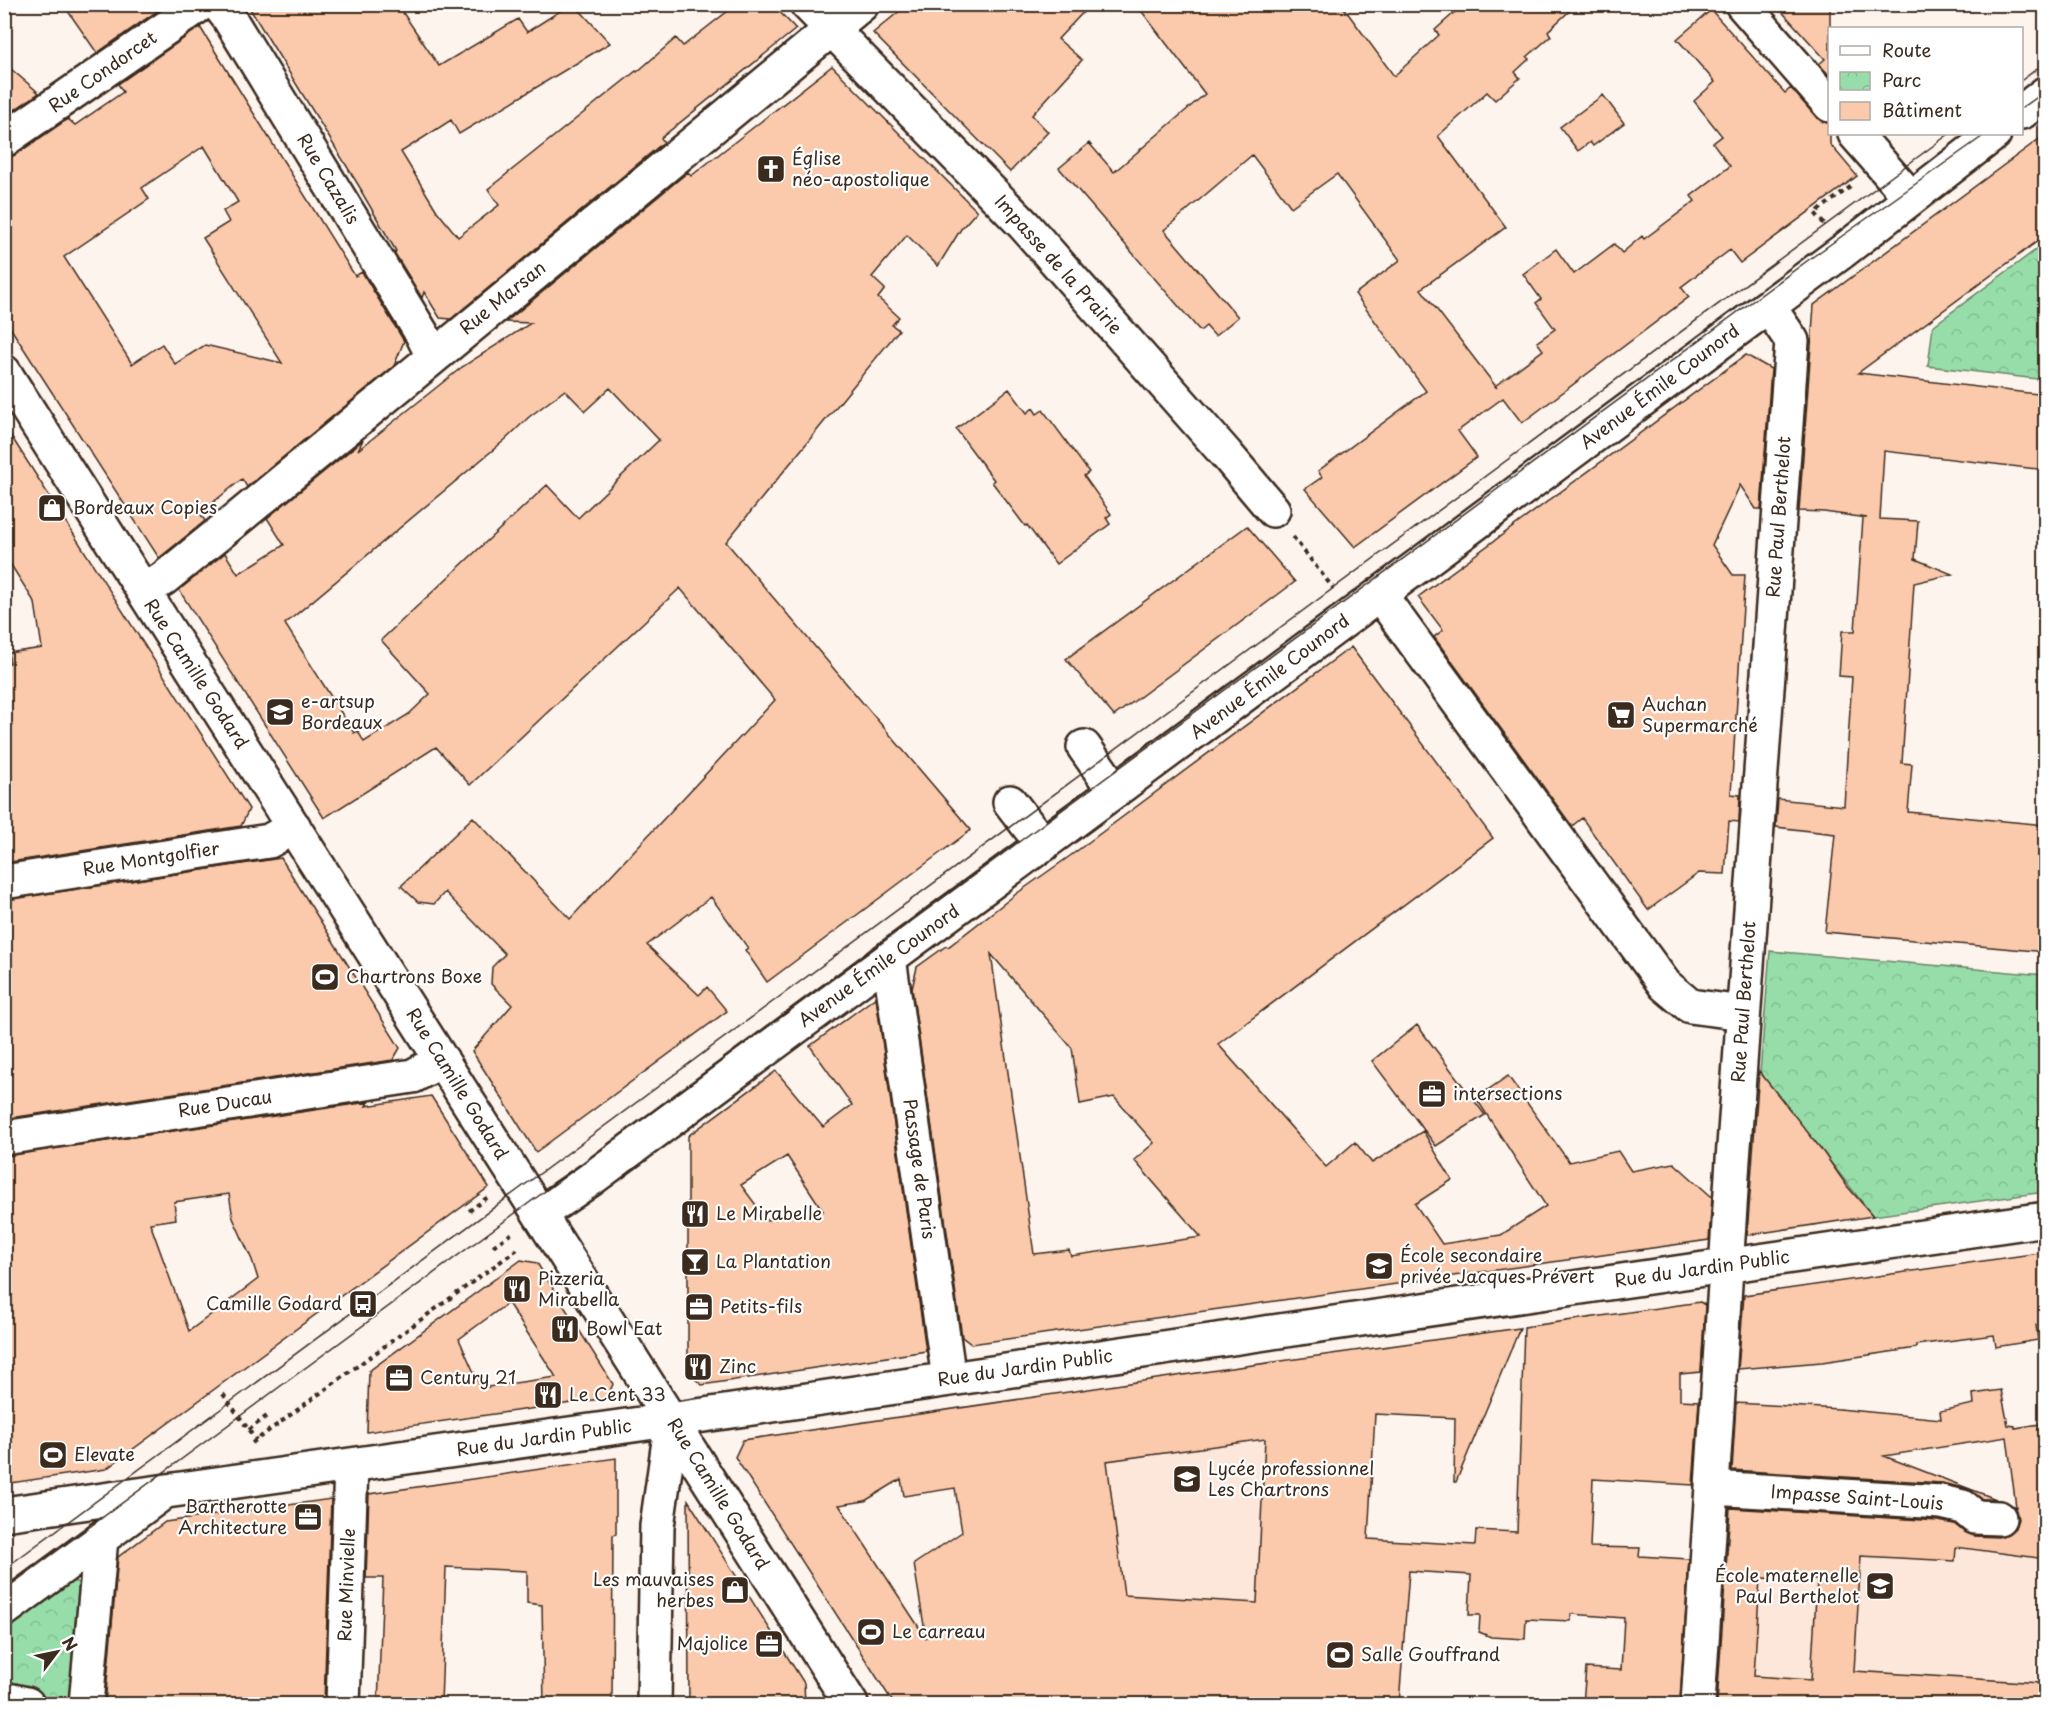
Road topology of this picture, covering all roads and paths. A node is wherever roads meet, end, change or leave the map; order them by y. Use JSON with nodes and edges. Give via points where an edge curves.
{"nodes":[{"id":1,"x":201,"y":4,"type":"edge"},
{"id":2,"x":218,"y":4,"type":"edge"},
{"id":3,"x":807,"y":4,"type":"edge"},
{"id":4,"x":862,"y":4,"type":"edge"},
{"id":5,"x":1742,"y":4,"type":"edge"},
{"id":6,"x":832,"y":29,"type":"junction"},
{"id":7,"x":2046,"y":93,"type":"edge"},
{"id":8,"x":1828,"y":103,"type":"edge"},
{"id":9,"x":2023,"y":111,"type":"edge"},
{"id":10,"x":1856,"y":135,"type":"edge"},
{"id":11,"x":1993,"y":135,"type":"edge"},
{"id":12,"x":4,"y":140,"type":"edge"},
{"id":13,"x":1911,"y":198,"type":"junction"},
{"id":14,"x":1769,"y":307,"type":"junction"},
{"id":15,"x":433,"y":356,"type":"junction"},
{"id":16,"x":4,"y":372,"type":"edge"},
{"id":17,"x":1273,"y":510,"type":"joint"},
{"id":18,"x":144,"y":591,"type":"junction"},
{"id":19,"x":1380,"y":595,"type":"junction"},
{"id":20,"x":1353,"y":615,"type":"junction"},
{"id":21,"x":1084,"y":747,"type":"dead end"},
{"id":22,"x":1115,"y":791,"type":"junction"},
{"id":23,"x":1010,"y":802,"type":"dead end"},
{"id":24,"x":294,"y":827,"type":"junction"},
{"id":25,"x":1043,"y":845,"type":"junction"},
{"id":26,"x":4,"y":882,"type":"edge"},
{"id":27,"x":889,"y":958,"type":"junction"},
{"id":28,"x":1743,"y":1012,"type":"junction"},
{"id":29,"x":442,"y":1060,"type":"junction"},
{"id":30,"x":4,"y":1138,"type":"edge"},
{"id":31,"x":493,"y":1193,"type":"dead end"},
{"id":32,"x":469,"y":1211,"type":"dead end"},
{"id":33,"x":2046,"y":1219,"type":"edge"},
{"id":34,"x":528,"y":1222,"type":"junction"},
{"id":35,"x":525,"y":1244,"type":"dead end"},
{"id":36,"x":493,"y":1246,"type":"dead end"},
{"id":37,"x":1726,"y":1265,"type":"junction"},
{"id":38,"x":950,"y":1379,"type":"junction"},
{"id":39,"x":223,"y":1394,"type":"dead end"},
{"id":40,"x":268,"y":1415,"type":"dead end"},
{"id":41,"x":672,"y":1420,"type":"junction"},
{"id":42,"x":249,"y":1430,"type":"junction"},
{"id":43,"x":256,"y":1440,"type":"junction"},
{"id":44,"x":248,"y":1446,"type":"dead end"},
{"id":45,"x":351,"y":1465,"type":"junction"},
{"id":46,"x":1712,"y":1488,"type":"junction"},
{"id":47,"x":164,"y":1492,"type":"junction"},
{"id":48,"x":4,"y":1514,"type":"edge"},
{"id":49,"x":1999,"y":1518,"type":"dead end"},
{"id":50,"x":101,"y":1538,"type":"junction"},
{"id":51,"x":4,"y":1610,"type":"edge"},
{"id":52,"x":4,"y":1699,"type":"edge"},
{"id":53,"x":27,"y":1704,"type":"edge"},
{"id":54,"x":87,"y":1704,"type":"edge"},
{"id":55,"x":343,"y":1704,"type":"edge"},
{"id":56,"x":654,"y":1704,"type":"edge"},
{"id":57,"x":851,"y":1704,"type":"edge"},
{"id":58,"x":1698,"y":1704,"type":"edge"}],
"edges":[{"from":1,"to":12,"type":"street","name":"Rue Condorcet"},
{"from":2,"to":15,"type":"street","name":"Rue Cazalis"},
{"from":3,"to":6,"type":"street","name":"Impasse de la Prairie"},
{"from":4,"to":6,"type":"street","name":"Rue Marsan"},
{"from":5,"to":8,"type":"street"},
{"from":6,"to":15,"type":"street","name":"Rue Marsan"},
{"from":6,"to":17,"type":"street","name":"Impasse de la Prairie","via":[[1024,225]]},
{"from":7,"to":9,"type":"street"},
{"from":10,"to":13,"type":"street"},
{"from":11,"to":13,"type":"street","name":"Avenue Émile Counord"},
{"from":13,"to":14,"type":"street","name":"Avenue Émile Counord"},
{"from":14,"to":19,"type":"street","name":"Avenue Émile Counord"},
{"from":14,"to":28,"type":"street","name":"Rue Paul Berthelot","via":[[1792,340]]},
{"from":15,"to":18,"type":"street","name":"Rue Marsan"},
{"from":16,"to":18,"type":"street","name":"Rue Camille Godard"},
{"from":17,"to":20,"type":"path"},
{"from":18,"to":24,"type":"street","name":"Rue Camille Godard"},
{"from":19,"to":20,"type":"street","name":"Avenue Émile Counord"},
{"from":19,"to":28,"type":"street","via":[[1665,985],[1690,1006]]},
{"from":20,"to":22,"type":"street","name":"Avenue Émile Counord"},
{"from":21,"to":22,"type":"street"},
{"from":22,"to":25,"type":"street","name":"Avenue Émile Counord"},
{"from":23,"to":25,"type":"street"},
{"from":24,"to":26,"type":"street","name":"Rue Montgolfier","via":[[269,840]]},
{"from":24,"to":29,"type":"street","name":"Rue Camille Godard"},
{"from":25,"to":27,"type":"street","name":"Avenue Émile Counord"},
{"from":27,"to":34,"type":"street","name":"Avenue Émile Counord"},
{"from":27,"to":38,"type":"street","name":"Passage de Paris"},
{"from":28,"to":37,"type":"street","name":"Rue Paul Berthelot"},
{"from":29,"to":30,"type":"street","name":"Rue Ducau","via":[[413,1076]]},
{"from":29,"to":34,"type":"street","name":"Rue Camille Godard"},
{"from":31,"to":32,"type":"path"},
{"from":33,"to":37,"type":"street","name":"Rue du Jardin Public"},
{"from":34,"to":36,"type":"path"},
{"from":34,"to":41,"type":"street","name":"Rue Camille Godard"},
{"from":35,"to":43,"type":"path"},
{"from":37,"to":38,"type":"street","name":"Rue du Jardin Public"},
{"from":37,"to":46,"type":"street","name":"Rue Paul Berthelot"},
{"from":38,"to":41,"type":"street","name":"Rue du Jardin Public"},
{"from":39,"to":42,"type":"path"},
{"from":40,"to":42,"type":"path"},
{"from":41,"to":45,"type":"street","name":"Rue du Jardin Public"},
{"from":41,"to":56,"type":"street","via":[[657,1526]]},
{"from":41,"to":57,"type":"street","name":"Rue Camille Godard"},
{"from":42,"to":43,"type":"path"},
{"from":43,"to":44,"type":"path"},
{"from":45,"to":47,"type":"street","name":"Rue du Jardin Public"},
{"from":45,"to":55,"type":"street","name":"Rue Minvielle"},
{"from":46,"to":49,"type":"street","name":"Impasse Saint-Louis","via":[[1941,1502],[1963,1507],[1975,1518]]},
{"from":46,"to":58,"type":"street","name":"Rue Paul Berthelot"},
{"from":47,"to":48,"type":"street","name":"Rue du Jardin Public"},
{"from":47,"to":50,"type":"street"},
{"from":50,"to":51,"type":"street"},
{"from":50,"to":54,"type":"street"},
{"from":52,"to":53,"type":"street"}]}
